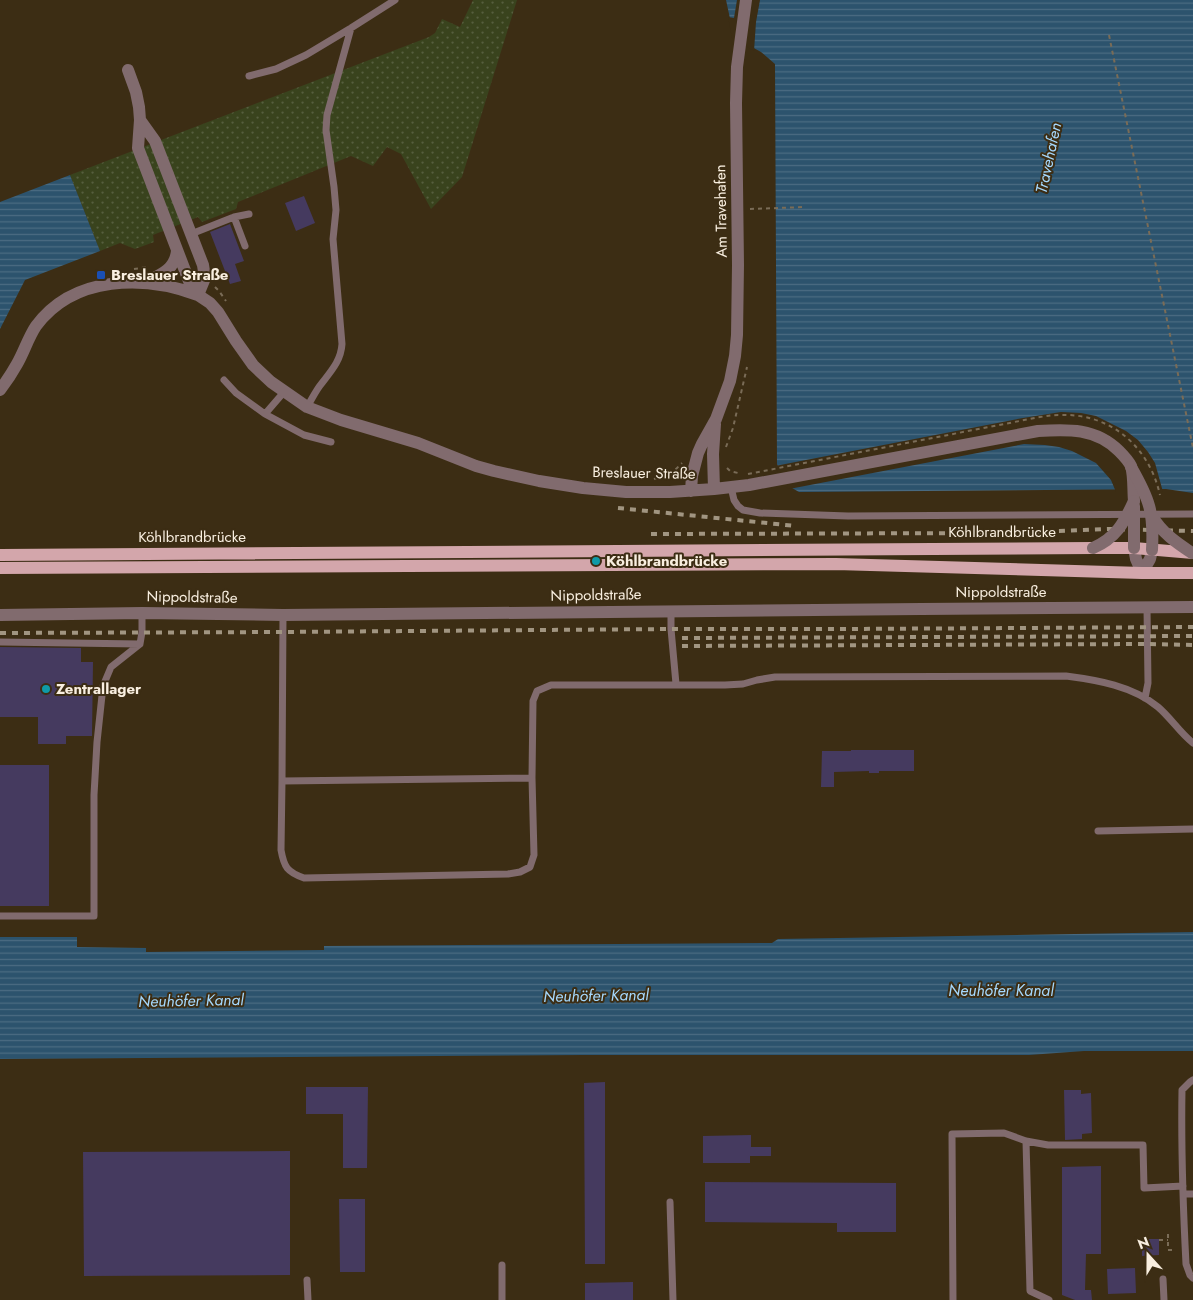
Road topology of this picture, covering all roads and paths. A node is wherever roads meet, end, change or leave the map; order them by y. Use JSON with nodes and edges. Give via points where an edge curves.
{"nodes":[{"id":1,"x":395,"y":0,"type":"edge"},
{"id":2,"x":746,"y":0,"type":"edge"},
{"id":3,"x":351,"y":28,"type":"junction"},
{"id":4,"x":1109,"y":35,"type":"dead end"},
{"id":5,"x":128,"y":70,"type":"dead end"},
{"id":6,"x":250,"y":76,"type":"dead end"},
{"id":7,"x":140,"y":120,"type":"junction"},
{"id":8,"x":805,"y":207,"type":"dead end"},
{"id":9,"x":748,"y":209,"type":"dead end"},
{"id":10,"x":250,"y":214,"type":"dead end"},
{"id":11,"x":234,"y":217,"type":"junction"},
{"id":12,"x":189,"y":229,"type":"junction"},
{"id":13,"x":246,"y":246,"type":"dead end"},
{"id":14,"x":177,"y":251,"type":"junction"},
{"id":15,"x":144,"y":283,"type":"junction"},
{"id":16,"x":219,"y":290,"type":"dead end"},
{"id":17,"x":198,"y":295,"type":"junction"},
{"id":18,"x":229,"y":308,"type":"dead end"},
{"id":19,"x":224,"y":380,"type":"dead end"},
{"id":20,"x":0,"y":390,"type":"edge"},
{"id":21,"x":284,"y":392,"type":"junction"},
{"id":22,"x":307,"y":407,"type":"junction"},
{"id":23,"x":265,"y":414,"type":"junction"},
{"id":24,"x":716,"y":420,"type":"junction"},
{"id":25,"x":331,"y":442,"type":"dead end"},
{"id":26,"x":1193,"y":448,"type":"edge"},
{"id":27,"x":685,"y":461,"type":"dead end"},
{"id":28,"x":724,"y":464,"type":"dead end"},
{"id":29,"x":1131,"y":468,"type":"junction"},
{"id":30,"x":748,"y":479,"type":"junction"},
{"id":31,"x":646,"y":480,"type":"dead end"},
{"id":32,"x":731,"y":487,"type":"junction"},
{"id":33,"x":714,"y":489,"type":"junction"},
{"id":34,"x":691,"y":491,"type":"junction"},
{"id":35,"x":1160,"y":496,"type":"dead end"},
{"id":36,"x":1134,"y":501,"type":"junction"},
{"id":37,"x":1193,"y":514,"type":"edge"},
{"id":38,"x":1152,"y":516,"type":"junction"},
{"id":39,"x":1093,"y":548,"type":"junction"},
{"id":40,"x":1134,"y":548,"type":"junction"},
{"id":41,"x":1152,"y":550,"type":"junction"},
{"id":42,"x":1193,"y":553,"type":"edge"},
{"id":43,"x":0,"y":555,"type":"edge"},
{"id":44,"x":0,"y":568,"type":"edge"},
{"id":45,"x":1142,"y":573,"type":"junction"},
{"id":46,"x":1193,"y":573,"type":"edge"},
{"id":47,"x":1147,"y":608,"type":"junction"},
{"id":48,"x":1193,"y":608,"type":"edge"},
{"id":49,"x":671,"y":611,"type":"junction"},
{"id":50,"x":142,"y":613,"type":"junction"},
{"id":51,"x":0,"y":615,"type":"edge"},
{"id":52,"x":283,"y":615,"type":"junction"},
{"id":53,"x":0,"y":642,"type":"edge"},
{"id":54,"x":140,"y":644,"type":"junction"},
{"id":55,"x":676,"y":684,"type":"junction"},
{"id":56,"x":1144,"y":698,"type":"junction"},
{"id":57,"x":1193,"y":743,"type":"edge"},
{"id":58,"x":532,"y":778,"type":"junction"},
{"id":59,"x":282,"y":781,"type":"junction"},
{"id":60,"x":1193,"y":829,"type":"edge"},
{"id":61,"x":1098,"y":831,"type":"dead end"},
{"id":62,"x":0,"y":916,"type":"edge"},
{"id":63,"x":1193,"y":1080,"type":"edge"},
{"id":64,"x":1026,"y":1140,"type":"junction"},
{"id":65,"x":1183,"y":1186,"type":"junction"},
{"id":66,"x":1183,"y":1194,"type":"junction"},
{"id":67,"x":1193,"y":1194,"type":"edge"},
{"id":68,"x":670,"y":1202,"type":"dead end"},
{"id":69,"x":1168,"y":1234,"type":"dead end"},
{"id":70,"x":1159,"y":1240,"type":"dead end"},
{"id":71,"x":1168,"y":1240,"type":"junction"},
{"id":72,"x":1168,"y":1247,"type":"dead end"},
{"id":73,"x":502,"y":1265,"type":"dead end"},
{"id":74,"x":1193,"y":1278,"type":"edge"},
{"id":75,"x":1163,"y":1279,"type":"dead end"},
{"id":76,"x":308,"y":1280,"type":"dead end"},
{"id":77,"x":308,"y":1300,"type":"edge"},
{"id":78,"x":502,"y":1300,"type":"edge"},
{"id":79,"x":673,"y":1300,"type":"edge"},
{"id":80,"x":954,"y":1300,"type":"edge"},
{"id":81,"x":1049,"y":1300,"type":"edge"},
{"id":82,"x":1164,"y":1300,"type":"edge"}],
"edges":[{"from":1,"to":3,"type":"lane"},
{"from":2,"to":24,"type":"street","name":"Am Travehafen","via":[[736,103],[737,335],[734,366]]},
{"from":3,"to":6,"type":"lane","via":[[306,55],[276,69]]},
{"from":3,"to":22,"type":"lane","via":[[327,115],[326,130],[336,210],[333,239],[342,350]]},
{"from":4,"to":26,"type":"path"},
{"from":5,"to":7,"type":"street","name":"Breslauer Straße","via":[[138,100]]},
{"from":7,"to":12,"type":"street","name":"Breslauer Straße","via":[[155,141]]},
{"from":7,"to":14,"type":"street","name":"Breslauer Straße","via":[[138,148]]},
{"from":8,"to":9,"type":"path"},
{"from":10,"to":11,"type":"lane"},
{"from":11,"to":12,"type":"lane"},
{"from":11,"to":13,"type":"lane"},
{"from":12,"to":17,"type":"street","name":"Breslauer Straße","via":[[205,272]]},
{"from":14,"to":15,"type":"street","via":[[171,267]]},
{"from":14,"to":17,"type":"street","name":"Breslauer Straße"},
{"from":15,"to":17,"type":"street"},
{"from":15,"to":20,"type":"street","via":[[121,282],[93,288],[58,304],[34,329]]},
{"from":16,"to":18,"type":"path"},
{"from":17,"to":21,"type":"street","name":"Breslauer Straße","via":[[214,307],[253,365]]},
{"from":19,"to":23,"type":"lane"},
{"from":21,"to":22,"type":"street","name":"Breslauer Straße"},
{"from":21,"to":23,"type":"lane"},
{"from":22,"to":34,"type":"street","name":"Breslauer Straße","via":[[418,443],[476,466],[517,476],[606,490]]},
{"from":23,"to":25,"type":"lane","via":[[304,435]]},
{"from":24,"to":33,"type":"street","name":"Am Travehafen"},
{"from":24,"to":34,"type":"street","name":"Am Travehafen","via":[[698,454]]},
{"from":27,"to":31,"type":"path","via":[[672,473]]},
{"from":28,"to":30,"type":"path","via":[[730,471]]},
{"from":29,"to":30,"type":"street","name":"Breslauer Straße","via":[[1117,449],[1100,437],[1062,430],[1038,431]]},
{"from":29,"to":36,"type":"street"},
{"from":29,"to":38,"type":"street","name":"Breslauer Straße","bridge":true,"via":[[1146,493]]},
{"from":30,"to":32,"type":"street","name":"Breslauer Straße"},
{"from":30,"to":35,"type":"path","bridge":true,"via":[[1061,415],[1096,420],[1124,434],[1150,465]]},
{"from":32,"to":33,"type":"street","name":"Breslauer Straße"},
{"from":32,"to":37,"type":"lane","via":[[738,506],[760,513],[848,516]]},
{"from":33,"to":34,"type":"street","name":"Breslauer Straße"},
{"from":36,"to":39,"type":"street","bridge":true,"via":[[1118,531]]},
{"from":36,"to":40,"type":"street","bridge":true},
{"from":38,"to":41,"type":"street","name":"Breslauer Straße","bridge":true},
{"from":38,"to":42,"type":"street","name":"Breslauer Straße","bridge":true,"via":[[1171,539]]},
{"from":39,"to":40,"type":"main road","name":"Köhlbrandbrücke"},
{"from":39,"to":43,"type":"main road","name":"Köhlbrandbrücke"},
{"from":40,"to":41,"type":"main road","name":"Köhlbrandbrücke"},
{"from":40,"to":45,"type":"street"},
{"from":41,"to":42,"type":"main road","name":"Köhlbrandbrücke"},
{"from":41,"to":45,"type":"street","name":"Breslauer Straße"},
{"from":44,"to":45,"type":"main road","name":"Köhlbrandbrücke","via":[[836,564]]},
{"from":45,"to":46,"type":"main road","name":"Köhlbrandbrücke"},
{"from":47,"to":48,"type":"street","name":"Nippoldstraße"},
{"from":47,"to":49,"type":"street","name":"Nippoldstraße"},
{"from":47,"to":56,"type":"lane","via":[[1148,683]]},
{"from":49,"to":52,"type":"street","name":"Nippoldstraße"},
{"from":49,"to":55,"type":"lane"},
{"from":50,"to":51,"type":"street","name":"Nippoldstraße"},
{"from":50,"to":52,"type":"street","name":"Nippoldstraße"},
{"from":50,"to":54,"type":"lane"},
{"from":52,"to":59,"type":"lane"},
{"from":53,"to":54,"type":"lane"},
{"from":54,"to":62,"type":"lane","via":[[111,666],[103,686],[94,795],[94,916]]},
{"from":55,"to":56,"type":"lane","via":[[743,684],[775,677],[1066,676],[1107,683]]},
{"from":55,"to":58,"type":"lane","via":[[551,684],[537,691],[533,701]]},
{"from":56,"to":57,"type":"lane","via":[[1158,707]]},
{"from":58,"to":59,"type":"lane"},
{"from":58,"to":59,"type":"lane","via":[[534,855],[530,866],[520,872],[304,878],[293,874],[283,861]]},
{"from":60,"to":61,"type":"lane"},
{"from":63,"to":65,"type":"lane","via":[[1182,1090]]},
{"from":64,"to":65,"type":"lane","via":[[1048,1145],[1143,1145],[1144,1188]]},
{"from":64,"to":80,"type":"lane","via":[[1004,1133],[952,1134]]},
{"from":64,"to":81,"type":"lane","via":[[1030,1291]]},
{"from":65,"to":66,"type":"lane"},
{"from":66,"to":67,"type":"lane"},
{"from":66,"to":74,"type":"lane","via":[[1186,1264]]},
{"from":68,"to":79,"type":"lane"},
{"from":69,"to":71,"type":"path"},
{"from":70,"to":71,"type":"path"},
{"from":71,"to":72,"type":"path"},
{"from":73,"to":78,"type":"lane"},
{"from":75,"to":82,"type":"lane"},
{"from":76,"to":77,"type":"lane"}]}
